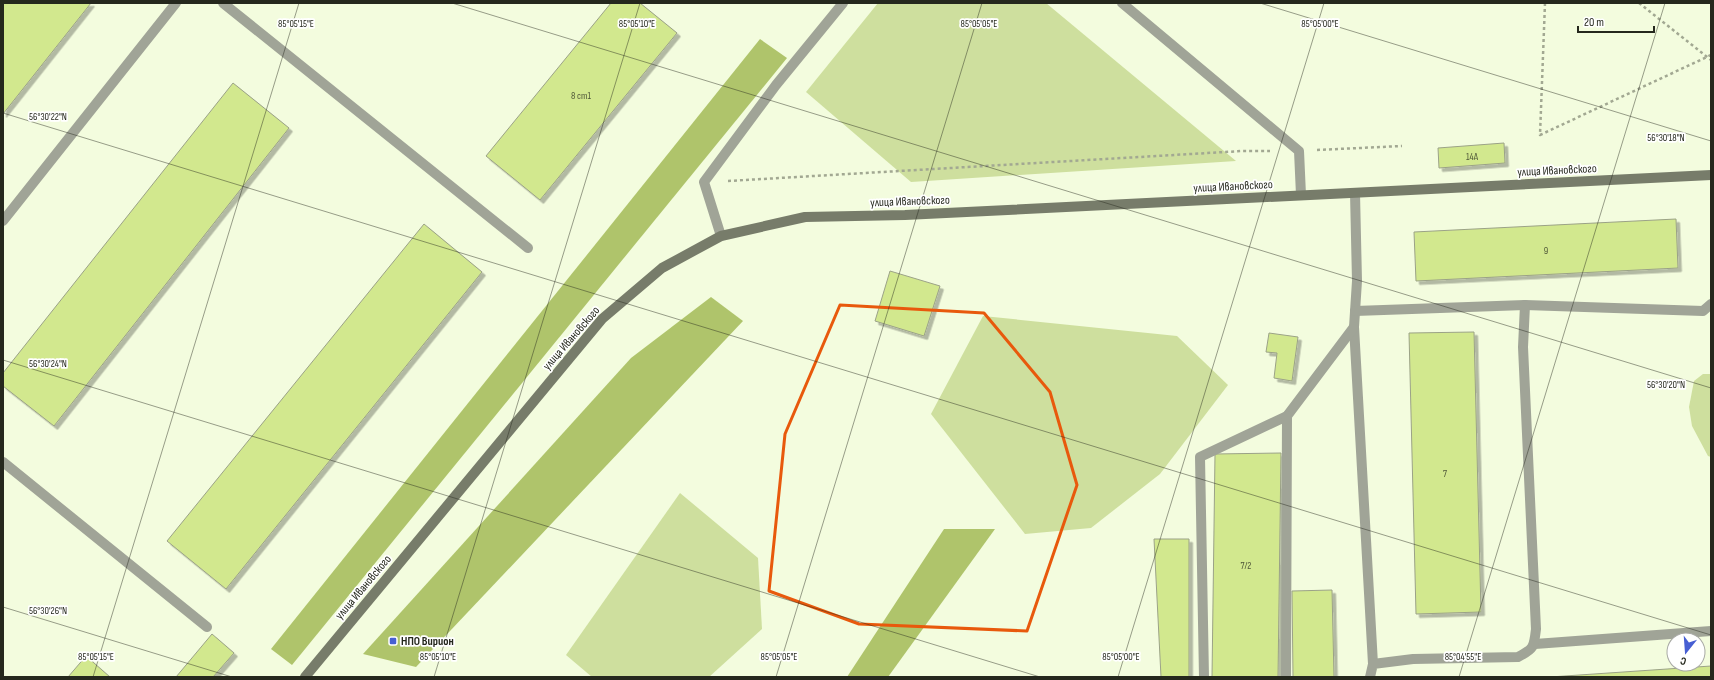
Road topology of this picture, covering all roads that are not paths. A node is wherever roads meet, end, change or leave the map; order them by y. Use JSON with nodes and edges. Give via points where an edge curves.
{"nodes":[{"id":1,"x":176,"y":3,"type":"edge"},
{"id":2,"x":223,"y":3,"type":"edge"},
{"id":3,"x":843,"y":3,"type":"edge"},
{"id":4,"x":1122,"y":3,"type":"edge"},
{"id":5,"x":1711,"y":175,"type":"edge"},
{"id":6,"x":1355,"y":193,"type":"junction"},
{"id":7,"x":1301,"y":195,"type":"junction"},
{"id":8,"x":3,"y":221,"type":"edge"},
{"id":9,"x":721,"y":236,"type":"junction"},
{"id":10,"x":528,"y":248,"type":"dead end"},
{"id":11,"x":1711,"y":304,"type":"edge"},
{"id":12,"x":1525,"y":305,"type":"junction"},
{"id":13,"x":1355,"y":311,"type":"junction"},
{"id":14,"x":1354,"y":327,"type":"junction"},
{"id":15,"x":1287,"y":416,"type":"junction"},
{"id":16,"x":3,"y":462,"type":"edge"},
{"id":17,"x":207,"y":627,"type":"dead end"},
{"id":18,"x":1711,"y":631,"type":"edge"},
{"id":19,"x":1535,"y":644,"type":"junction"},
{"id":20,"x":1374,"y":664,"type":"junction"},
{"id":21,"x":305,"y":677,"type":"edge"},
{"id":22,"x":1204,"y":677,"type":"edge"},
{"id":23,"x":1286,"y":677,"type":"edge"},
{"id":24,"x":1370,"y":677,"type":"edge"}],
"edges":[{"from":1,"to":8,"type":"street"},
{"from":2,"to":10,"type":"street"},
{"from":3,"to":9,"type":"street","via":[[776,85],[704,182]]},
{"from":4,"to":7,"type":"street","via":[[1299,151]]},
{"from":5,"to":6,"type":"main road","name":"улица Ивановского"},
{"from":6,"to":7,"type":"main road","name":"улица Ивановского"},
{"from":6,"to":13,"type":"street"},
{"from":7,"to":9,"type":"main road","name":"улица Ивановского","via":[[905,215],[805,217]]},
{"from":9,"to":21,"type":"main road","name":"улица Ивановского","via":[[662,268],[602,320]]},
{"from":11,"to":12,"type":"street","via":[[1703,311]]},
{"from":12,"to":13,"type":"street"},
{"from":12,"to":19,"type":"street","via":[[1523,347]]},
{"from":13,"to":14,"type":"street"},
{"from":14,"to":15,"type":"street"},
{"from":14,"to":20,"type":"street"},
{"from":15,"to":22,"type":"street","via":[[1200,457]]},
{"from":15,"to":23,"type":"street"},
{"from":16,"to":17,"type":"street"},
{"from":18,"to":19,"type":"street"},
{"from":19,"to":20,"type":"street","via":[[1531,651],[1518,657],[1413,659]]},
{"from":20,"to":24,"type":"street"}]}
